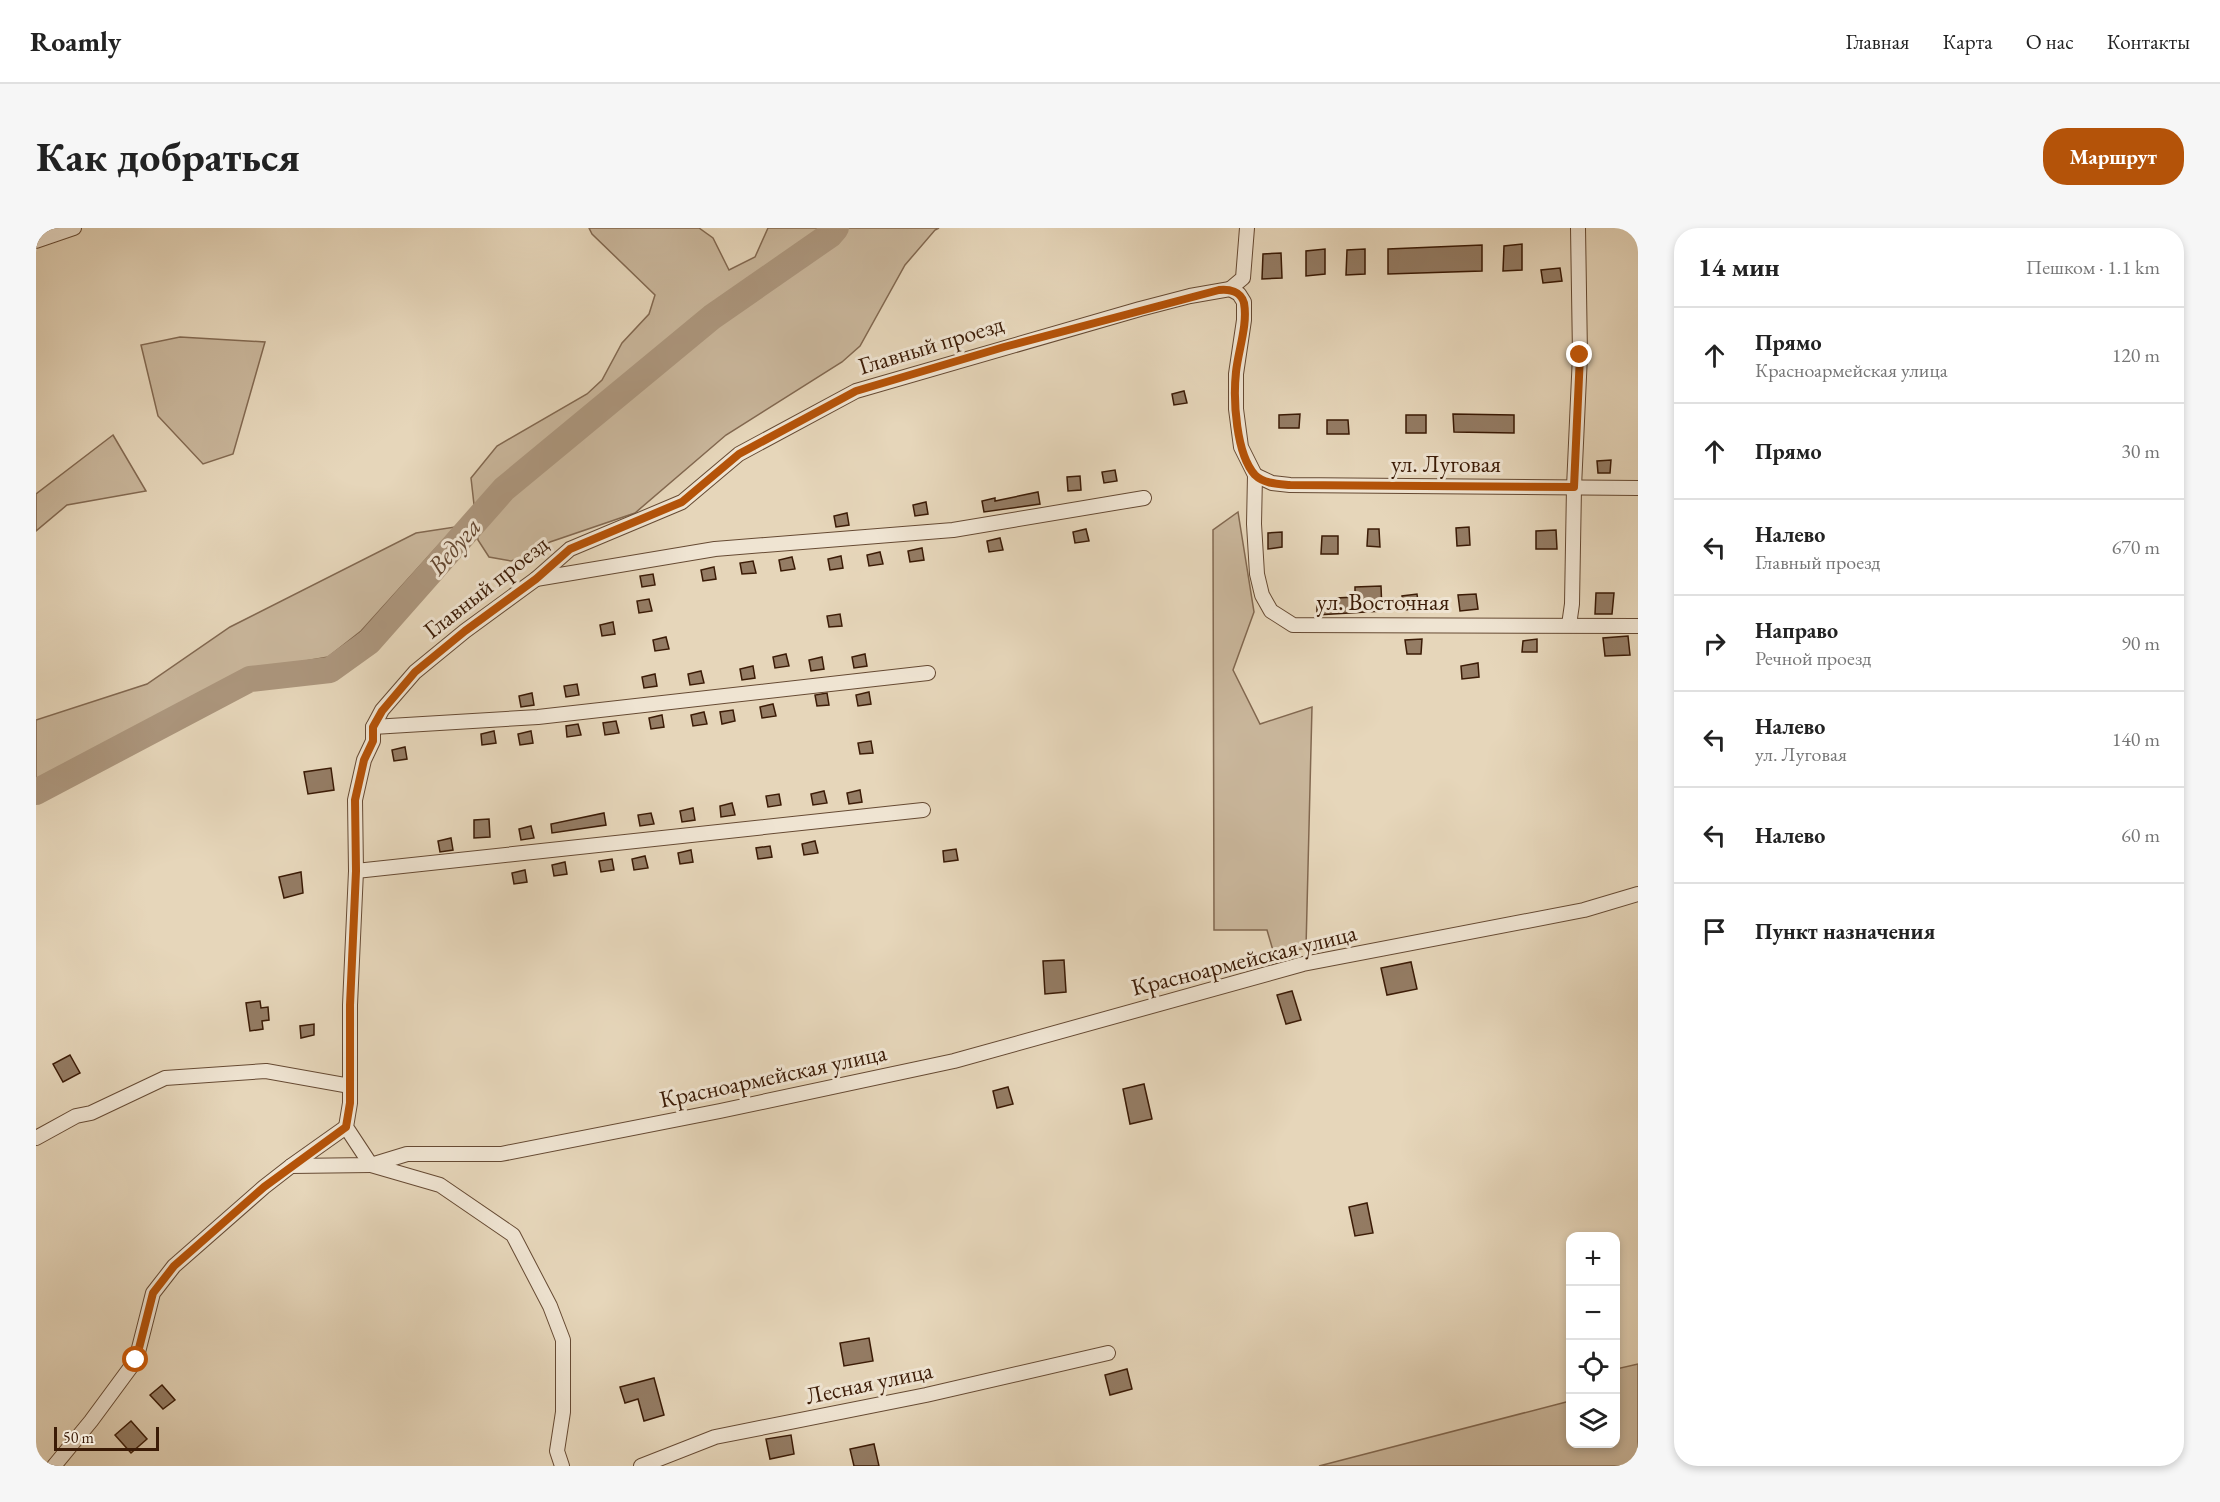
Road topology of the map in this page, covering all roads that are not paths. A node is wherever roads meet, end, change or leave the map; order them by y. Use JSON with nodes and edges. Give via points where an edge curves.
{"nodes":[{"id":1,"x":74,"y":228,"type":"edge"},
{"id":2,"x":1247,"y":228,"type":"edge"},
{"id":3,"x":1578,"y":228,"type":"edge"},
{"id":4,"x":36,"y":241,"type":"edge"},
{"id":5,"x":1230,"y":289,"type":"junction"},
{"id":6,"x":1255,"y":475,"type":"junction"},
{"id":7,"x":1574,"y":487,"type":"junction"},
{"id":8,"x":1638,"y":488,"type":"edge"},
{"id":9,"x":1144,"y":498,"type":"dead end"},
{"id":10,"x":536,"y":579,"type":"junction"},
{"id":11,"x":1569,"y":625,"type":"junction"},
{"id":12,"x":1638,"y":626,"type":"edge"},
{"id":13,"x":928,"y":673,"type":"dead end"},
{"id":14,"x":373,"y":727,"type":"junction"},
{"id":15,"x":923,"y":810,"type":"dead end"},
{"id":16,"x":356,"y":871,"type":"junction"},
{"id":17,"x":1638,"y":894,"type":"edge"},
{"id":18,"x":350,"y":1086,"type":"junction"},
{"id":19,"x":346,"y":1127,"type":"junction"},
{"id":20,"x":36,"y":1138,"type":"edge"},
{"id":21,"x":371,"y":1165,"type":"junction"},
{"id":22,"x":291,"y":1167,"type":"junction"},
{"id":23,"x":1108,"y":1353,"type":"dead end"},
{"id":24,"x":54,"y":1466,"type":"edge"},
{"id":25,"x":562,"y":1466,"type":"edge"},
{"id":26,"x":641,"y":1466,"type":"edge"}],
"edges":[{"from":1,"to":4,"type":"street"},
{"from":2,"to":5,"type":"street","via":[[1243,278]]},
{"from":3,"to":7,"type":"street","via":[[1580,355]]},
{"from":5,"to":6,"type":"street","via":[[1244,303],[1236,409],[1241,447]]},
{"from":5,"to":10,"type":"street","name":"Главный проезд","via":[[1129,312],[856,391],[739,454],[682,502],[570,549]]},
{"from":6,"to":7,"type":"street","name":"ул. Луговая","via":[[1272,483],[1290,485]]},
{"from":6,"to":11,"type":"street","name":"ул. Восточная","via":[[1255,550],[1262,596],[1271,611],[1293,625]]},
{"from":7,"to":8,"type":"street","name":"ул. Луговая"},
{"from":7,"to":11,"type":"street"},
{"from":9,"to":10,"type":"street","via":[[952,530],[715,549]]},
{"from":10,"to":14,"type":"street","name":"Главный проезд","via":[[415,672]]},
{"from":11,"to":12,"type":"street","name":"ул. Восточная"},
{"from":13,"to":14,"type":"street","via":[[538,717]]},
{"from":14,"to":16,"type":"street","name":"Главный проезд","via":[[373,741],[364,760],[355,800]]},
{"from":15,"to":16,"type":"street"},
{"from":16,"to":18,"type":"street","name":"Главный проезд"},
{"from":17,"to":21,"type":"street","name":"Красноармейская улица","via":[[1584,910],[1303,964],[954,1060],[720,1111],[501,1154],[407,1154]]},
{"from":18,"to":19,"type":"street","name":"Главный проезд"},
{"from":18,"to":20,"type":"street","via":[[266,1071],[165,1078],[91,1113],[76,1116]]},
{"from":19,"to":21,"type":"street"},
{"from":19,"to":22,"type":"street"},
{"from":21,"to":22,"type":"street","name":"Красноармейская улица"},
{"from":21,"to":25,"type":"street","via":[[440,1185],[513,1235],[550,1306],[562,1340],[563,1412],[557,1451]]},
{"from":22,"to":24,"type":"street","via":[[174,1266],[153,1293],[136,1360]]},
{"from":23,"to":26,"type":"street","name":"Лесная улица","via":[[926,1395],[715,1437]]}]}
